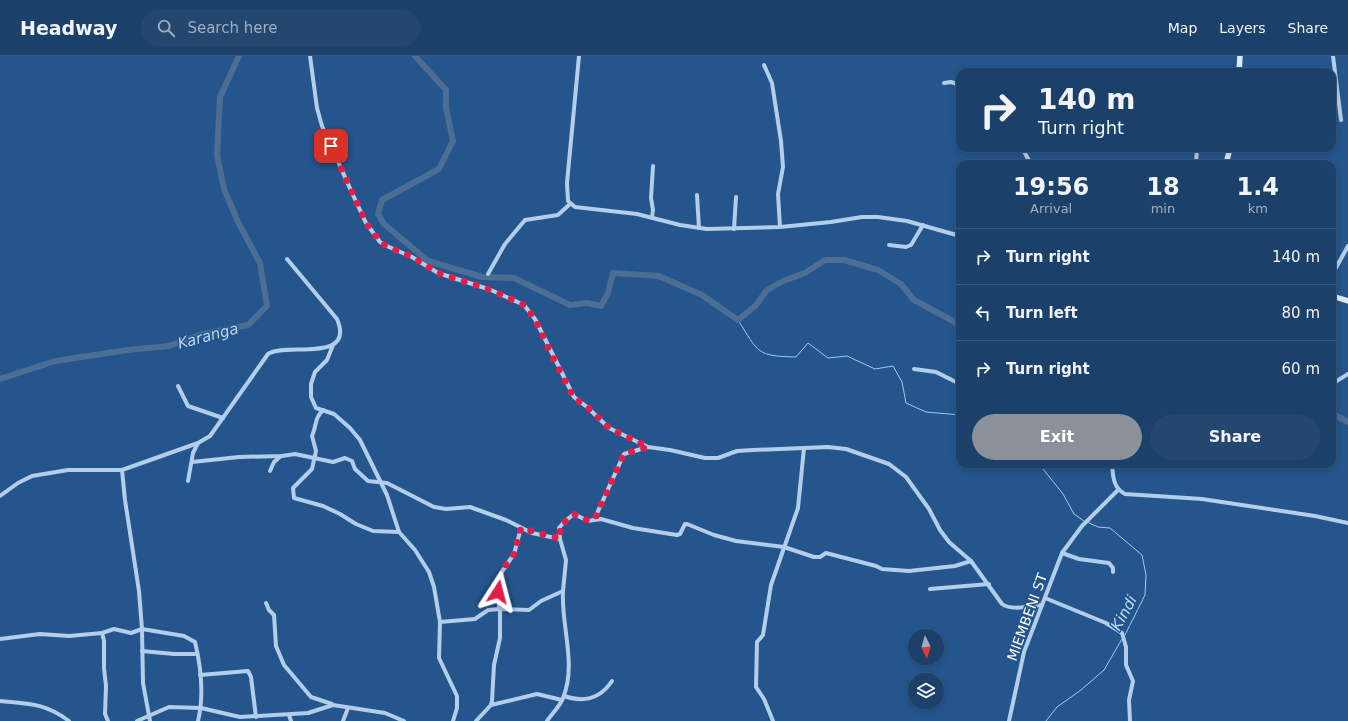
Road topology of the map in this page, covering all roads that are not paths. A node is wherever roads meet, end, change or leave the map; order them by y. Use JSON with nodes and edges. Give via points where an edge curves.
{"nodes":[{"id":1,"x":310,"y":56,"type":"edge"},
{"id":2,"x":579,"y":56,"type":"edge"},
{"id":3,"x":1240,"y":56,"type":"edge"},
{"id":4,"x":1333,"y":56,"type":"edge"},
{"id":5,"x":764,"y":64,"type":"dead end"},
{"id":6,"x":1239,"y":68,"type":"edge"},
{"id":7,"x":1335,"y":68,"type":"edge"},
{"id":8,"x":1336,"y":76,"type":"edge"},
{"id":9,"x":944,"y":83,"type":"dead end"},
{"id":10,"x":956,"y":84,"type":"edge"},
{"id":11,"x":1341,"y":120,"type":"dead end"},
{"id":12,"x":653,"y":166,"type":"dead end"},
{"id":13,"x":697,"y":195,"type":"dead end"},
{"id":14,"x":736,"y":197,"type":"dead end"},
{"id":15,"x":570,"y":204,"type":"junction"},
{"id":16,"x":652,"y":217,"type":"junction"},
{"id":17,"x":923,"y":225,"type":"junction"},
{"id":18,"x":780,"y":227,"type":"junction"},
{"id":19,"x":699,"y":228,"type":"junction"},
{"id":20,"x":734,"y":229,"type":"junction"},
{"id":21,"x":956,"y":235,"type":"edge"},
{"id":22,"x":889,"y":245,"type":"dead end"},
{"id":23,"x":1348,"y":246,"type":"edge"},
{"id":24,"x":287,"y":259,"type":"dead end"},
{"id":25,"x":1336,"y":268,"type":"edge"},
{"id":26,"x":488,"y":274,"type":"dead end"},
{"id":27,"x":1336,"y":296,"type":"edge"},
{"id":28,"x":1348,"y":301,"type":"edge"},
{"id":29,"x":332,"y":345,"type":"junction"},
{"id":30,"x":914,"y":369,"type":"dead end"},
{"id":31,"x":1348,"y":374,"type":"edge"},
{"id":32,"x":956,"y":382,"type":"edge"},
{"id":33,"x":1336,"y":382,"type":"edge"},
{"id":34,"x":178,"y":386,"type":"dead end"},
{"id":35,"x":323,"y":410,"type":"junction"},
{"id":36,"x":223,"y":418,"type":"junction"},
{"id":37,"x":198,"y":443,"type":"junction"},
{"id":38,"x":187,"y":446,"type":"junction"},
{"id":39,"x":648,"y":447,"type":"junction"},
{"id":40,"x":804,"y":448,"type":"junction"},
{"id":41,"x":193,"y":453,"type":"junction"},
{"id":42,"x":282,"y":456,"type":"junction"},
{"id":43,"x":316,"y":459,"type":"junction"},
{"id":44,"x":192,"y":462,"type":"junction"},
{"id":45,"x":1112,"y":468,"type":"edge"},
{"id":46,"x":122,"y":470,"type":"junction"},
{"id":47,"x":270,"y":471,"type":"dead end"},
{"id":48,"x":188,"y":481,"type":"dead end"},
{"id":49,"x":381,"y":483,"type":"junction"},
{"id":50,"x":1118,"y":490,"type":"junction"},
{"id":51,"x":0,"y":496,"type":"edge"},
{"id":52,"x":594,"y":520,"type":"junction"},
{"id":53,"x":1348,"y":523,"type":"edge"},
{"id":54,"x":521,"y":528,"type":"junction"},
{"id":55,"x":399,"y":532,"type":"junction"},
{"id":56,"x":560,"y":539,"type":"junction"},
{"id":57,"x":784,"y":547,"type":"junction"},
{"id":58,"x":1062,"y":553,"type":"junction"},
{"id":59,"x":971,"y":561,"type":"junction"},
{"id":60,"x":1113,"y":572,"type":"dead end"},
{"id":61,"x":989,"y":584,"type":"junction"},
{"id":62,"x":930,"y":589,"type":"dead end"},
{"id":63,"x":563,"y":591,"type":"junction"},
{"id":64,"x":1044,"y":598,"type":"junction"},
{"id":65,"x":266,"y":603,"type":"dead end"},
{"id":66,"x":1042,"y":605,"type":"junction"},
{"id":67,"x":500,"y":609,"type":"junction"},
{"id":68,"x":440,"y":622,"type":"junction"},
{"id":69,"x":142,"y":629,"type":"junction"},
{"id":70,"x":102,"y":633,"type":"junction"},
{"id":71,"x":0,"y":639,"type":"edge"},
{"id":72,"x":142,"y":651,"type":"junction"},
{"id":73,"x":197,"y":654,"type":"junction"},
{"id":74,"x":200,"y":675,"type":"junction"},
{"id":75,"x":612,"y":681,"type":"dead end"},
{"id":76,"x":563,"y":698,"type":"junction"},
{"id":77,"x":0,"y":702,"type":"edge"},
{"id":78,"x":332,"y":704,"type":"junction"},
{"id":79,"x":491,"y":705,"type":"junction"},
{"id":80,"x":201,"y":708,"type":"junction"},
{"id":81,"x":348,"y":708,"type":"junction"},
{"id":82,"x":289,"y":715,"type":"junction"},
{"id":83,"x":148,"y":716,"type":"junction"},
{"id":84,"x":256,"y":717,"type":"junction"},
{"id":85,"x":69,"y":721,"type":"edge"},
{"id":86,"x":108,"y":721,"type":"edge"},
{"id":87,"x":137,"y":721,"type":"edge"},
{"id":88,"x":150,"y":721,"type":"edge"},
{"id":89,"x":198,"y":721,"type":"edge"},
{"id":90,"x":291,"y":721,"type":"edge"},
{"id":91,"x":343,"y":721,"type":"edge"},
{"id":92,"x":404,"y":721,"type":"edge"},
{"id":93,"x":453,"y":721,"type":"edge"},
{"id":94,"x":476,"y":721,"type":"edge"},
{"id":95,"x":547,"y":721,"type":"edge"},
{"id":96,"x":773,"y":721,"type":"edge"},
{"id":97,"x":1009,"y":721,"type":"edge"},
{"id":98,"x":1130,"y":721,"type":"edge"}],
"edges":[{"from":1,"to":39,"type":"street","via":[[322,126],[352,195],[366,223],[380,242],[438,273],[491,290],[524,305],[535,319],[574,398],[609,428]]},
{"from":2,"to":15,"type":"street","via":[[567,183]]},
{"from":3,"to":6,"type":"street"},
{"from":4,"to":7,"type":"street"},
{"from":5,"to":18,"type":"street","via":[[772,83],[781,141],[783,166],[778,194]]},
{"from":8,"to":11,"type":"street"},
{"from":9,"to":10,"type":"street"},
{"from":12,"to":16,"type":"street"},
{"from":13,"to":19,"type":"street"},
{"from":14,"to":20,"type":"street"},
{"from":15,"to":16,"type":"street","via":[[582,209]]},
{"from":15,"to":26,"type":"street","via":[[558,215],[525,220],[505,244]]},
{"from":16,"to":19,"type":"street"},
{"from":17,"to":18,"type":"street","via":[[895,219],[862,217]]},
{"from":17,"to":21,"type":"street"},
{"from":17,"to":22,"type":"street","via":[[911,245]]},
{"from":18,"to":20,"type":"street"},
{"from":19,"to":20,"type":"street"},
{"from":23,"to":25,"type":"street"},
{"from":24,"to":29,"type":"street","via":[[337,319],[339,337]]},
{"from":27,"to":28,"type":"street"},
{"from":29,"to":35,"type":"street","via":[[327,360],[315,372],[311,384],[314,406]]},
{"from":29,"to":36,"type":"street","via":[[312,350],[271,352]]},
{"from":30,"to":32,"type":"street","via":[[936,372]]},
{"from":31,"to":33,"type":"street"},
{"from":34,"to":36,"type":"street","via":[[188,406]]},
{"from":35,"to":43,"type":"street","via":[[316,419],[312,436]]},
{"from":35,"to":49,"type":"street","via":[[334,414],[353,431],[364,447]]},
{"from":36,"to":37,"type":"street","via":[[210,436]]},
{"from":37,"to":38,"type":"street"},
{"from":37,"to":41,"type":"street"},
{"from":38,"to":41,"type":"street"},
{"from":38,"to":46,"type":"street"},
{"from":39,"to":40,"type":"street","via":[[713,458],[737,451]]},
{"from":39,"to":52,"type":"street","via":[[624,454]]},
{"from":40,"to":57,"type":"street","via":[[801,498]]},
{"from":40,"to":59,"type":"street","via":[[846,449],[873,457],[896,469],[906,477],[920,496],[949,542]]},
{"from":41,"to":44,"type":"street"},
{"from":42,"to":43,"type":"street","via":[[295,454]]},
{"from":42,"to":44,"type":"street","via":[[243,456]]},
{"from":42,"to":47,"type":"street","via":[[275,460]]},
{"from":43,"to":49,"type":"street","via":[[335,462],[348,459],[365,480]]},
{"from":43,"to":55,"type":"street","via":[[310,472],[293,488],[294,498],[323,506],[373,532]]},
{"from":44,"to":48,"type":"street"},
{"from":45,"to":50,"type":"street"},
{"from":46,"to":51,"type":"street","via":[[68,470],[43,474],[24,479]]},
{"from":46,"to":69,"type":"street"},
{"from":49,"to":54,"type":"street","via":[[387,483],[434,507],[470,507]]},
{"from":49,"to":55,"type":"street"},
{"from":50,"to":53,"type":"street","via":[[1129,495],[1202,499]]},
{"from":50,"to":58,"type":"street","name":"MIEMBENI ST","via":[[1090,517]]},
{"from":52,"to":56,"type":"street","via":[[584,520],[574,514],[560,526]]},
{"from":52,"to":57,"type":"street","via":[[606,520],[633,528],[677,535],[687,524],[736,541]]},
{"from":54,"to":56,"type":"street"},
{"from":54,"to":67,"type":"street","via":[[514,554],[502,573],[498,589]]},
{"from":55,"to":68,"type":"street","via":[[429,572]]},
{"from":56,"to":63,"type":"street","via":[[566,560]]},
{"from":57,"to":59,"type":"street","via":[[814,557],[826,553],[884,569],[909,571],[955,566]]},
{"from":57,"to":96,"type":"street","via":[[771,585],[764,635],[756,646],[756,687]]},
{"from":58,"to":60,"type":"street","via":[[1079,559],[1109,563]]},
{"from":58,"to":64,"type":"street","name":"MIEMBENI ST"},
{"from":59,"to":61,"type":"street"},
{"from":61,"to":62,"type":"street"},
{"from":61,"to":66,"type":"street","via":[[1006,607]]},
{"from":63,"to":67,"type":"street","via":[[541,601],[529,610]]},
{"from":63,"to":76,"type":"street","via":[[562,607],[570,673]]},
{"from":64,"to":66,"type":"street","name":"MIEMBENI ST"},
{"from":64,"to":98,"type":"street","via":[[1106,623],[1122,633],[1126,647],[1126,665],[1133,681],[1129,700]]},
{"from":65,"to":78,"type":"street","via":[[274,615],[276,646],[284,665],[311,697]]},
{"from":66,"to":97,"type":"street","name":"MIEMBENI ST","via":[[1024,652]]},
{"from":67,"to":68,"type":"street","via":[[486,611],[475,618]]},
{"from":67,"to":79,"type":"street","via":[[500,638],[494,665]]},
{"from":68,"to":93,"type":"street","via":[[439,658],[458,696]]},
{"from":69,"to":70,"type":"street","via":[[127,633],[117,629]]},
{"from":69,"to":72,"type":"street"},
{"from":69,"to":73,"type":"street","via":[[190,638],[195,642]]},
{"from":70,"to":71,"type":"street","via":[[69,636],[40,634]]},
{"from":70,"to":86,"type":"street","via":[[106,686],[105,714]]},
{"from":72,"to":73,"type":"street"},
{"from":72,"to":83,"type":"street"},
{"from":73,"to":74,"type":"street"},
{"from":74,"to":80,"type":"street"},
{"from":74,"to":84,"type":"street","via":[[248,671]]},
{"from":75,"to":76,"type":"street","via":[[601,694],[589,700]]},
{"from":76,"to":79,"type":"street","via":[[537,694]]},
{"from":76,"to":95,"type":"street"},
{"from":77,"to":85,"type":"street","via":[[42,705]]},
{"from":78,"to":81,"type":"street"},
{"from":78,"to":82,"type":"street","via":[[315,712]]},
{"from":79,"to":94,"type":"street"},
{"from":80,"to":83,"type":"street","via":[[169,707]]},
{"from":80,"to":84,"type":"street","via":[[233,716]]},
{"from":80,"to":89,"type":"street"},
{"from":81,"to":91,"type":"street"},
{"from":81,"to":92,"type":"street","via":[[385,713]]},
{"from":82,"to":84,"type":"street"},
{"from":82,"to":90,"type":"street"},
{"from":83,"to":87,"type":"street"},
{"from":83,"to":88,"type":"street"}]}
